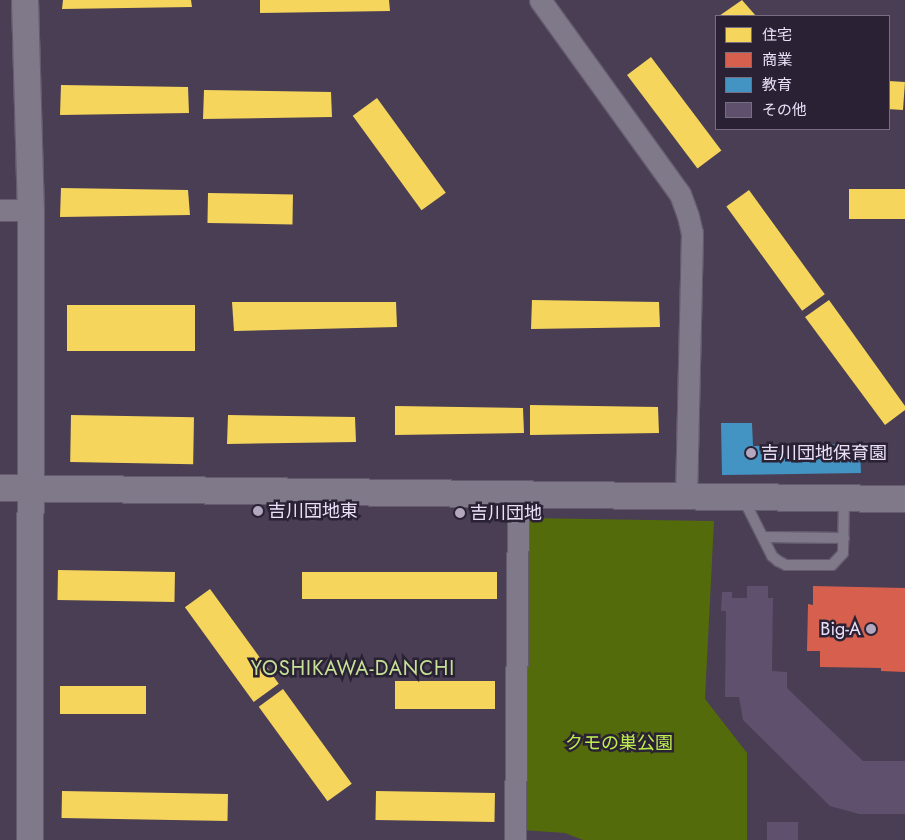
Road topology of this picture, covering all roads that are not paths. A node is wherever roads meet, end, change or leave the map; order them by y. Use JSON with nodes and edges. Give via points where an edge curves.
{"nodes":[{"id":1,"x":25,"y":0,"type":"edge"},
{"id":2,"x":540,"y":0,"type":"edge"},
{"id":3,"x":0,"y":210,"type":"edge"},
{"id":4,"x":31,"y":210,"type":"junction"},
{"id":5,"x":0,"y":488,"type":"edge"},
{"id":6,"x":32,"y":489,"type":"junction"},
{"id":7,"x":518,"y":496,"type":"junction"},
{"id":8,"x":686,"y":497,"type":"junction"},
{"id":9,"x":743,"y":498,"type":"junction"},
{"id":10,"x":844,"y":499,"type":"junction"},
{"id":11,"x":905,"y":499,"type":"edge"},
{"id":12,"x":763,"y":537,"type":"junction"},
{"id":13,"x":844,"y":538,"type":"junction"},
{"id":14,"x":30,"y":840,"type":"edge"},
{"id":15,"x":515,"y":840,"type":"edge"}],
"edges":[{"from":1,"to":4,"type":"street"},
{"from":2,"to":8,"type":"street","via":[[680,194],[688,216],[692,233]]},
{"from":3,"to":4,"type":"street"},
{"from":4,"to":6,"type":"street"},
{"from":5,"to":6,"type":"street"},
{"from":6,"to":7,"type":"street"},
{"from":6,"to":14,"type":"street"},
{"from":7,"to":8,"type":"street"},
{"from":7,"to":15,"type":"street"},
{"from":8,"to":9,"type":"street"},
{"from":9,"to":10,"type":"street"},
{"from":9,"to":12,"type":"lane"},
{"from":10,"to":11,"type":"street"},
{"from":10,"to":13,"type":"lane"},
{"from":12,"to":13,"type":"lane"},
{"from":12,"to":13,"type":"lane","via":[[772,556],[786,565],[832,565],[843,553]]}]}
